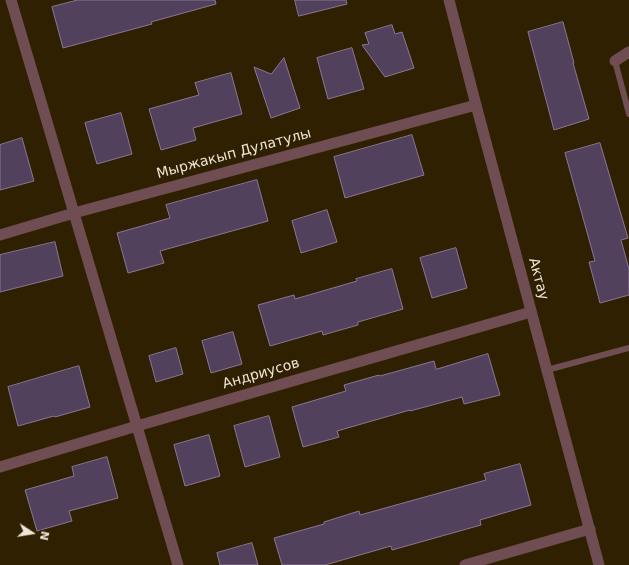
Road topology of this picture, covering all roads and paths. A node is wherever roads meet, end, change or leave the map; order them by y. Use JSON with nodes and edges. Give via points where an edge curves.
{"nodes":[{"id":1,"x":11,"y":0,"type":"edge"},
{"id":2,"x":449,"y":0,"type":"edge"},
{"id":3,"x":629,"y":52,"type":"edge"},
{"id":4,"x":615,"y":61,"type":"joint"},
{"id":5,"x":476,"y":104,"type":"junction"},
{"id":6,"x":629,"y":114,"type":"edge"},
{"id":7,"x":74,"y":213,"type":"junction"},
{"id":8,"x":0,"y":235,"type":"edge"},
{"id":9,"x":531,"y":312,"type":"junction"},
{"id":10,"x":629,"y":348,"type":"edge"},
{"id":11,"x":547,"y":370,"type":"junction"},
{"id":12,"x":137,"y":426,"type":"junction"},
{"id":13,"x":0,"y":467,"type":"edge"},
{"id":14,"x":590,"y":529,"type":"junction"},
{"id":15,"x":178,"y":565,"type":"edge"},
{"id":16,"x":465,"y":565,"type":"edge"},
{"id":17,"x":599,"y":565,"type":"edge"}],
"edges":[{"from":1,"to":7,"type":"street"},
{"from":2,"to":5,"type":"street","name":"Актау"},
{"from":3,"to":4,"type":"street"},
{"from":4,"to":6,"type":"lane"},
{"from":5,"to":7,"type":"street","name":"Мыржакып Дулатулы"},
{"from":5,"to":9,"type":"street","name":"Актау"},
{"from":7,"to":8,"type":"street","name":"Мыржакып Дулатулы"},
{"from":7,"to":12,"type":"street"},
{"from":9,"to":11,"type":"street","name":"Актау"},
{"from":9,"to":12,"type":"street","name":"Андриусов"},
{"from":10,"to":11,"type":"lane"},
{"from":11,"to":14,"type":"street","name":"Актау"},
{"from":12,"to":13,"type":"street","name":"Андриусов"},
{"from":12,"to":15,"type":"street"},
{"from":14,"to":16,"type":"street"},
{"from":14,"to":17,"type":"street","name":"Актау"}]}
